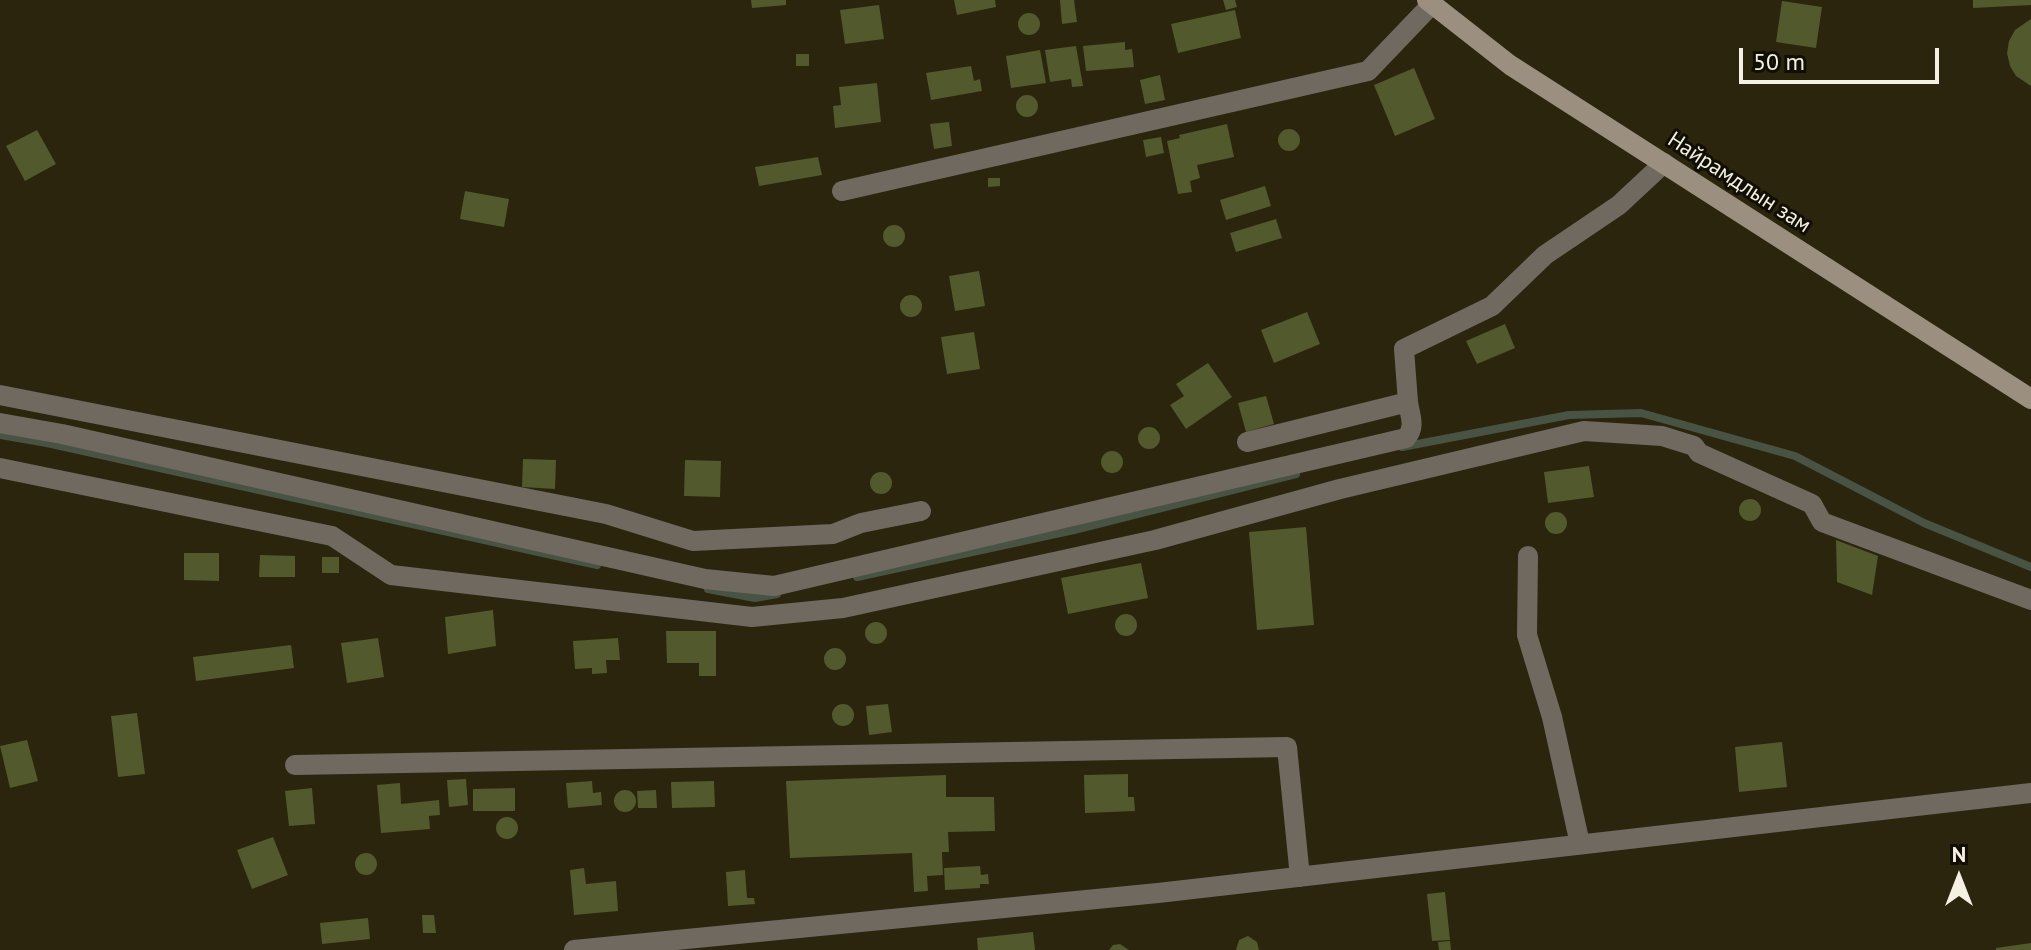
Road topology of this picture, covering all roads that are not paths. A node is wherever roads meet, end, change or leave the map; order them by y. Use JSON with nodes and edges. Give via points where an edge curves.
{"nodes":[{"id":1,"x":1430,"y":2,"type":"edge"},
{"id":2,"x":1664,"y":163,"type":"junction"},
{"id":3,"x":842,"y":191,"type":"dead end"},
{"id":4,"x":0,"y":395,"type":"edge"},
{"id":5,"x":2031,"y":399,"type":"edge"},
{"id":6,"x":1408,"y":402,"type":"junction"},
{"id":7,"x":0,"y":423,"type":"edge"},
{"id":8,"x":1247,"y":442,"type":"dead end"},
{"id":9,"x":0,"y":468,"type":"edge"},
{"id":10,"x":921,"y":511,"type":"dead end"},
{"id":11,"x":1528,"y":556,"type":"dead end"},
{"id":12,"x":2031,"y":600,"type":"edge"},
{"id":13,"x":295,"y":765,"type":"dead end"},
{"id":14,"x":2031,"y":793,"type":"edge"},
{"id":15,"x":1580,"y":844,"type":"junction"},
{"id":16,"x":1300,"y":877,"type":"junction"},
{"id":17,"x":574,"y":950,"type":"edge"}],
"edges":[{"from":1,"to":2,"type":"main road","name":"Найрамдлын зам","via":[[1510,65]]},
{"from":1,"to":3,"type":"street","via":[[1368,71]]},
{"from":2,"to":5,"type":"main road","name":"Найрамдлын зам"},
{"from":2,"to":6,"type":"street","via":[[1619,205],[1545,255],[1492,306],[1404,349]]},
{"from":4,"to":10,"type":"street","via":[[606,514],[693,541],[833,534]]},
{"from":6,"to":7,"type":"street","via":[[1412,431],[1406,438],[774,586],[705,579]]},
{"from":6,"to":8,"type":"street"},
{"from":9,"to":12,"type":"street","via":[[332,536],[391,575],[752,617],[843,608],[1155,540],[1584,431],[1662,436],[1694,446],[1699,453],[1812,504],[1822,522]]},
{"from":11,"to":15,"type":"street","via":[[1527,635],[1552,717]]},
{"from":13,"to":16,"type":"street","via":[[1287,747]]},
{"from":14,"to":15,"type":"street"},
{"from":15,"to":16,"type":"street"},
{"from":16,"to":17,"type":"street"}]}
